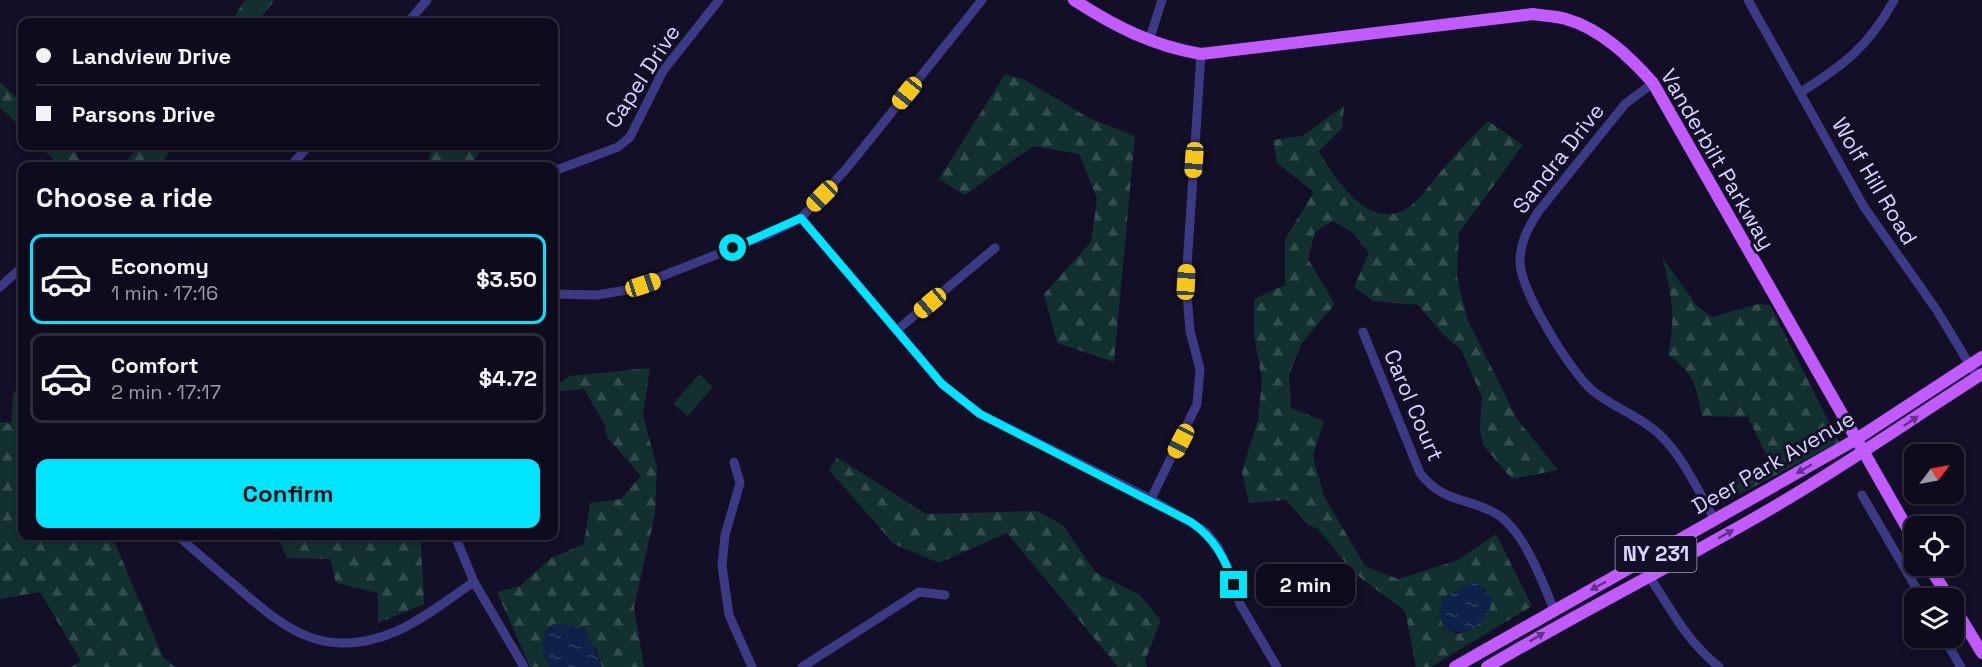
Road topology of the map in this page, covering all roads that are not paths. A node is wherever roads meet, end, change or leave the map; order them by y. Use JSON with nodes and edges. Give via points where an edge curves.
{"nodes":[{"id":1,"x":427,"y":0,"type":"edge"},
{"id":2,"x":719,"y":0,"type":"edge"},
{"id":3,"x":982,"y":0,"type":"edge"},
{"id":4,"x":1074,"y":0,"type":"edge"},
{"id":5,"x":1162,"y":0,"type":"edge"},
{"id":6,"x":1748,"y":0,"type":"edge"},
{"id":7,"x":1894,"y":0,"type":"edge"},
{"id":8,"x":411,"y":18,"type":"edge"},
{"id":9,"x":1149,"y":41,"type":"junction"},
{"id":10,"x":1201,"y":54,"type":"junction"},
{"id":11,"x":1653,"y":83,"type":"junction"},
{"id":12,"x":1801,"y":92,"type":"junction"},
{"id":13,"x":305,"y":150,"type":"edge"},
{"id":14,"x":294,"y":162,"type":"edge"},
{"id":15,"x":558,"y":170,"type":"edge"},
{"id":16,"x":801,"y":218,"type":"junction"},
{"id":17,"x":995,"y":248,"type":"dead end"},
{"id":18,"x":18,"y":271,"type":"edge"},
{"id":19,"x":0,"y":287,"type":"edge"},
{"id":20,"x":558,"y":294,"type":"edge"},
{"id":21,"x":897,"y":330,"type":"junction"},
{"id":22,"x":1363,"y":332,"type":"dead end"},
{"id":23,"x":1982,"y":357,"type":"edge"},
{"id":24,"x":1969,"y":365,"type":"junction"},
{"id":25,"x":1979,"y":375,"type":"edge"},
{"id":26,"x":1855,"y":440,"type":"junction"},
{"id":27,"x":1863,"y":454,"type":"junction"},
{"id":28,"x":734,"y":462,"type":"dead end"},
{"id":29,"x":1862,"y":495,"type":"dead end"},
{"id":30,"x":1151,"y":499,"type":"junction"},
{"id":31,"x":1715,"y":520,"type":"junction"},
{"id":32,"x":1904,"y":523,"type":"edge"},
{"id":33,"x":183,"y":540,"type":"edge"},
{"id":34,"x":457,"y":540,"type":"edge"},
{"id":35,"x":1649,"y":576,"type":"junction"},
{"id":36,"x":474,"y":582,"type":"junction"},
{"id":37,"x":1916,"y":588,"type":"edge"},
{"id":38,"x":945,"y":595,"type":"dead end"},
{"id":39,"x":1554,"y":610,"type":"junction"},
{"id":40,"x":1964,"y":623,"type":"edge"},
{"id":41,"x":1950,"y":648,"type":"edge"},
{"id":42,"x":1982,"y":653,"type":"edge"},
{"id":43,"x":524,"y":667,"type":"edge"},
{"id":44,"x":752,"y":667,"type":"edge"},
{"id":45,"x":802,"y":667,"type":"edge"},
{"id":46,"x":1277,"y":667,"type":"edge"},
{"id":47,"x":1455,"y":667,"type":"edge"},
{"id":48,"x":1486,"y":667,"type":"edge"},
{"id":49,"x":1719,"y":667,"type":"edge"},
{"id":50,"x":1961,"y":667,"type":"edge"}],
"edges":[{"from":1,"to":8,"type":"street"},
{"from":2,"to":15,"type":"street","name":"Capel Drive","via":[[663,71],[630,137],[618,147]]},
{"from":3,"to":16,"type":"street","via":[[847,168]]},
{"from":4,"to":9,"type":"main road","name":"Vanderbilt Parkway"},
{"from":5,"to":9,"type":"street"},
{"from":6,"to":12,"type":"street","name":"Wolf Hill Road"},
{"from":7,"to":12,"type":"street","via":[[1862,49]]},
{"from":9,"to":10,"type":"main road","name":"Vanderbilt Parkway"},
{"from":10,"to":11,"type":"main road","name":"Vanderbilt Parkway","via":[[1533,14],[1567,19],[1596,33],[1628,55]]},
{"from":10,"to":30,"type":"street","via":[[1186,282],[1186,306],[1200,369],[1200,387],[1189,425]]},
{"from":11,"to":26,"type":"main road","name":"Vanderbilt Parkway"},
{"from":11,"to":31,"type":"street","name":"Sandra Drive","via":[[1625,104],[1538,212],[1520,248],[1522,279],[1582,381],[1661,435]]},
{"from":12,"to":24,"type":"street","name":"Wolf Hill Road","via":[[1864,207],[1936,309]]},
{"from":13,"to":14,"type":"street"},
{"from":16,"to":20,"type":"street","via":[[627,290],[597,295]]},
{"from":16,"to":21,"type":"street"},
{"from":17,"to":21,"type":"street"},
{"from":18,"to":19,"type":"street"},
{"from":21,"to":30,"type":"street","via":[[942,384],[980,414]]},
{"from":22,"to":39,"type":"street","name":"Carol Court","via":[[1420,473],[1429,485],[1446,496],[1495,512],[1509,523]]},
{"from":23,"to":24,"type":"main road","name":"Deer Park Avenue","number":"NY 231"},
{"from":24,"to":25,"type":"street","name":"Wolf Hill Road"},
{"from":24,"to":26,"type":"main road","name":"Deer Park Avenue","number":"NY 231"},
{"from":27,"to":25,"type":"main road","name":"Deer Park Avenue","number":"NY 231","one_way":true},
{"from":26,"to":27,"type":"main road","name":"Vanderbilt Parkway"},
{"from":26,"to":31,"type":"main road","name":"Deer Park Avenue","number":"NY 231","one_way":true},
{"from":27,"to":32,"type":"main road","name":"Vanderbilt Parkway"},
{"from":35,"to":27,"type":"main road","name":"Deer Park Avenue","number":"NY 231","one_way":true},
{"from":28,"to":44,"type":"street","via":[[740,483],[725,535],[722,566],[729,615]]},
{"from":29,"to":37,"type":"street"},
{"from":30,"to":46,"type":"street","via":[[1206,532],[1218,547],[1240,604]]},
{"from":31,"to":39,"type":"main road","name":"Deer Park Avenue","number":"NY 231","one_way":true},
{"from":33,"to":36,"type":"street","via":[[276,621],[305,636],[331,642],[372,640],[399,630]]},
{"from":34,"to":36,"type":"street"},
{"from":48,"to":35,"type":"main road","name":"Deer Park Avenue","number":"NY 231","one_way":true},
{"from":35,"to":49,"type":"street","via":[[1680,628]]},
{"from":36,"to":43,"type":"street"},
{"from":38,"to":45,"type":"street","via":[[919,592]]},
{"from":39,"to":47,"type":"main road","name":"Deer Park Avenue","number":"NY 231"},
{"from":40,"to":42,"type":"main road"},
{"from":41,"to":50,"type":"street"}]}
